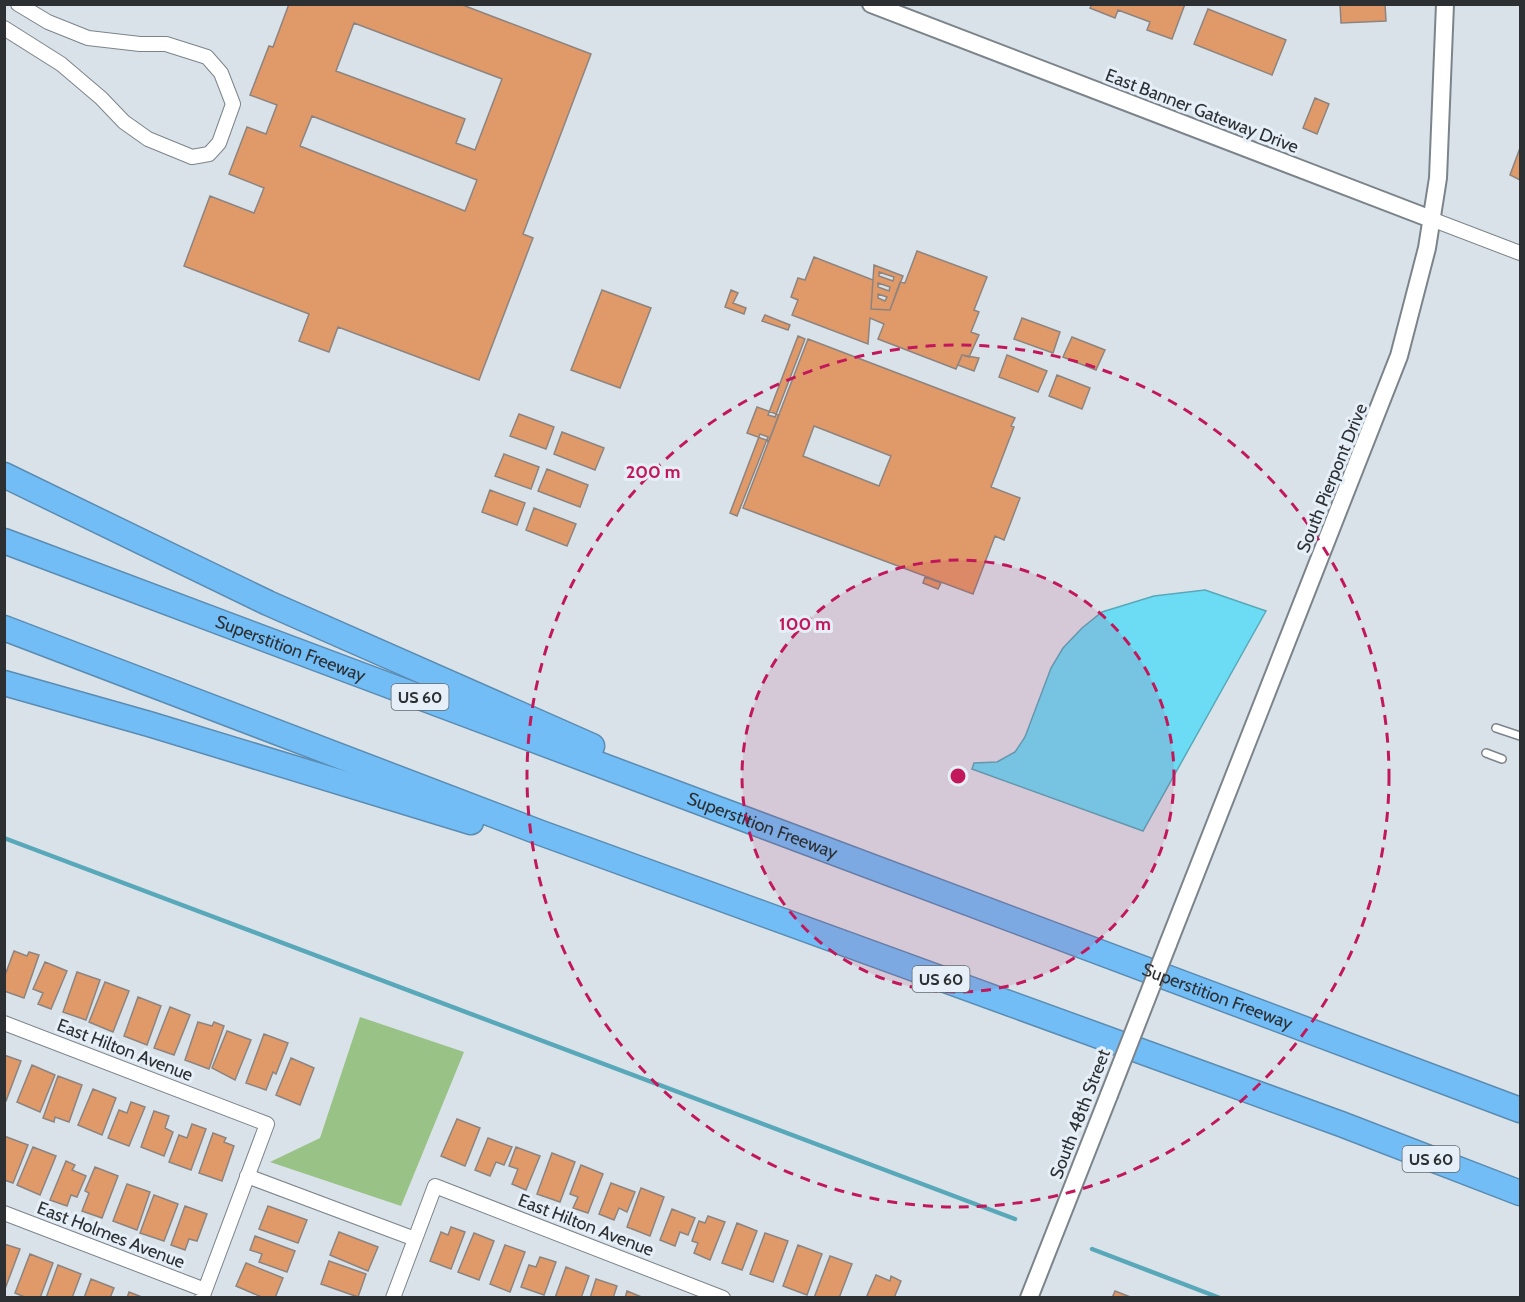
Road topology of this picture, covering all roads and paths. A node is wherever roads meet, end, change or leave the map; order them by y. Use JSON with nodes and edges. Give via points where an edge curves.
{"nodes":[{"id":1,"x":18,"y":4,"type":"edge"},
{"id":2,"x":871,"y":4,"type":"edge"},
{"id":3,"x":1445,"y":4,"type":"edge"},
{"id":4,"x":4,"y":28,"type":"edge"},
{"id":5,"x":1431,"y":219,"type":"junction"},
{"id":6,"x":1521,"y":253,"type":"edge"},
{"id":7,"x":4,"y":475,"type":"edge"},
{"id":8,"x":4,"y":542,"type":"edge"},
{"id":9,"x":4,"y":628,"type":"edge"},
{"id":10,"x":4,"y":683,"type":"edge"},
{"id":11,"x":1496,"y":728,"type":"dead end"},
{"id":12,"x":1521,"y":736,"type":"edge"},
{"id":13,"x":1486,"y":753,"type":"dead end"},
{"id":14,"x":1502,"y":759,"type":"dead end"},
{"id":15,"x":541,"y":833,"type":"junction"},
{"id":16,"x":836,"y":853,"type":"junction"},
{"id":17,"x":1168,"y":944,"type":"joint"},
{"id":18,"x":4,"y":1023,"type":"edge"},
{"id":19,"x":1521,"y":1110,"type":"edge"},
{"id":20,"x":1341,"y":1124,"type":"junction"},
{"id":21,"x":247,"y":1176,"type":"junction"},
{"id":22,"x":1521,"y":1193,"type":"edge"},
{"id":23,"x":1521,"y":1202,"type":"edge"},
{"id":24,"x":4,"y":1213,"type":"edge"},
{"id":25,"x":416,"y":1239,"type":"junction"},
{"id":26,"x":204,"y":1294,"type":"edge"},
{"id":27,"x":393,"y":1298,"type":"edge"},
{"id":28,"x":723,"y":1298,"type":"edge"},
{"id":29,"x":1029,"y":1298,"type":"edge"}],
"edges":[{"from":1,"to":4,"type":"street","via":[[48,22],[88,38],[166,44],[207,57],[221,73],[233,104],[219,143],[209,154],[192,157],[148,139],[61,64]]},
{"from":2,"to":5,"type":"street","name":"East Banner Gateway Drive"},
{"from":3,"to":5,"type":"street","name":"South Pierpont Drive","via":[[1439,163]]},
{"from":5,"to":6,"type":"street","name":"East Banner Gateway Drive"},
{"from":5,"to":17,"type":"street","name":"South Pierpont Drive","via":[[1427,248],[1386,394]]},
{"from":7,"to":16,"type":"highway","via":[[268,603]]},
{"from":8,"to":16,"type":"highway","name":"Superstition Freeway","number":"US 60"},
{"from":9,"to":15,"type":"highway","number":"US 60"},
{"from":10,"to":15,"type":"highway","via":[[507,832]]},
{"from":11,"to":12,"type":"lane"},
{"from":13,"to":14,"type":"lane"},
{"from":15,"to":20,"type":"highway","number":"US 60"},
{"from":16,"to":19,"type":"highway","name":"Superstition Freeway","number":"US 60"},
{"from":17,"to":29,"type":"street","name":"South 48th Street","bridge":true},
{"from":18,"to":21,"type":"street","name":"East Hilton Avenue","via":[[267,1124]]},
{"from":20,"to":22,"type":"highway","number":"US 60"},
{"from":20,"to":23,"type":"highway"},
{"from":21,"to":25,"type":"street"},
{"from":21,"to":26,"type":"street"},
{"from":24,"to":26,"type":"street","name":"East Holmes Avenue"},
{"from":25,"to":27,"type":"street"},
{"from":25,"to":28,"type":"street","name":"East Hilton Avenue","via":[[435,1186]]}]}
